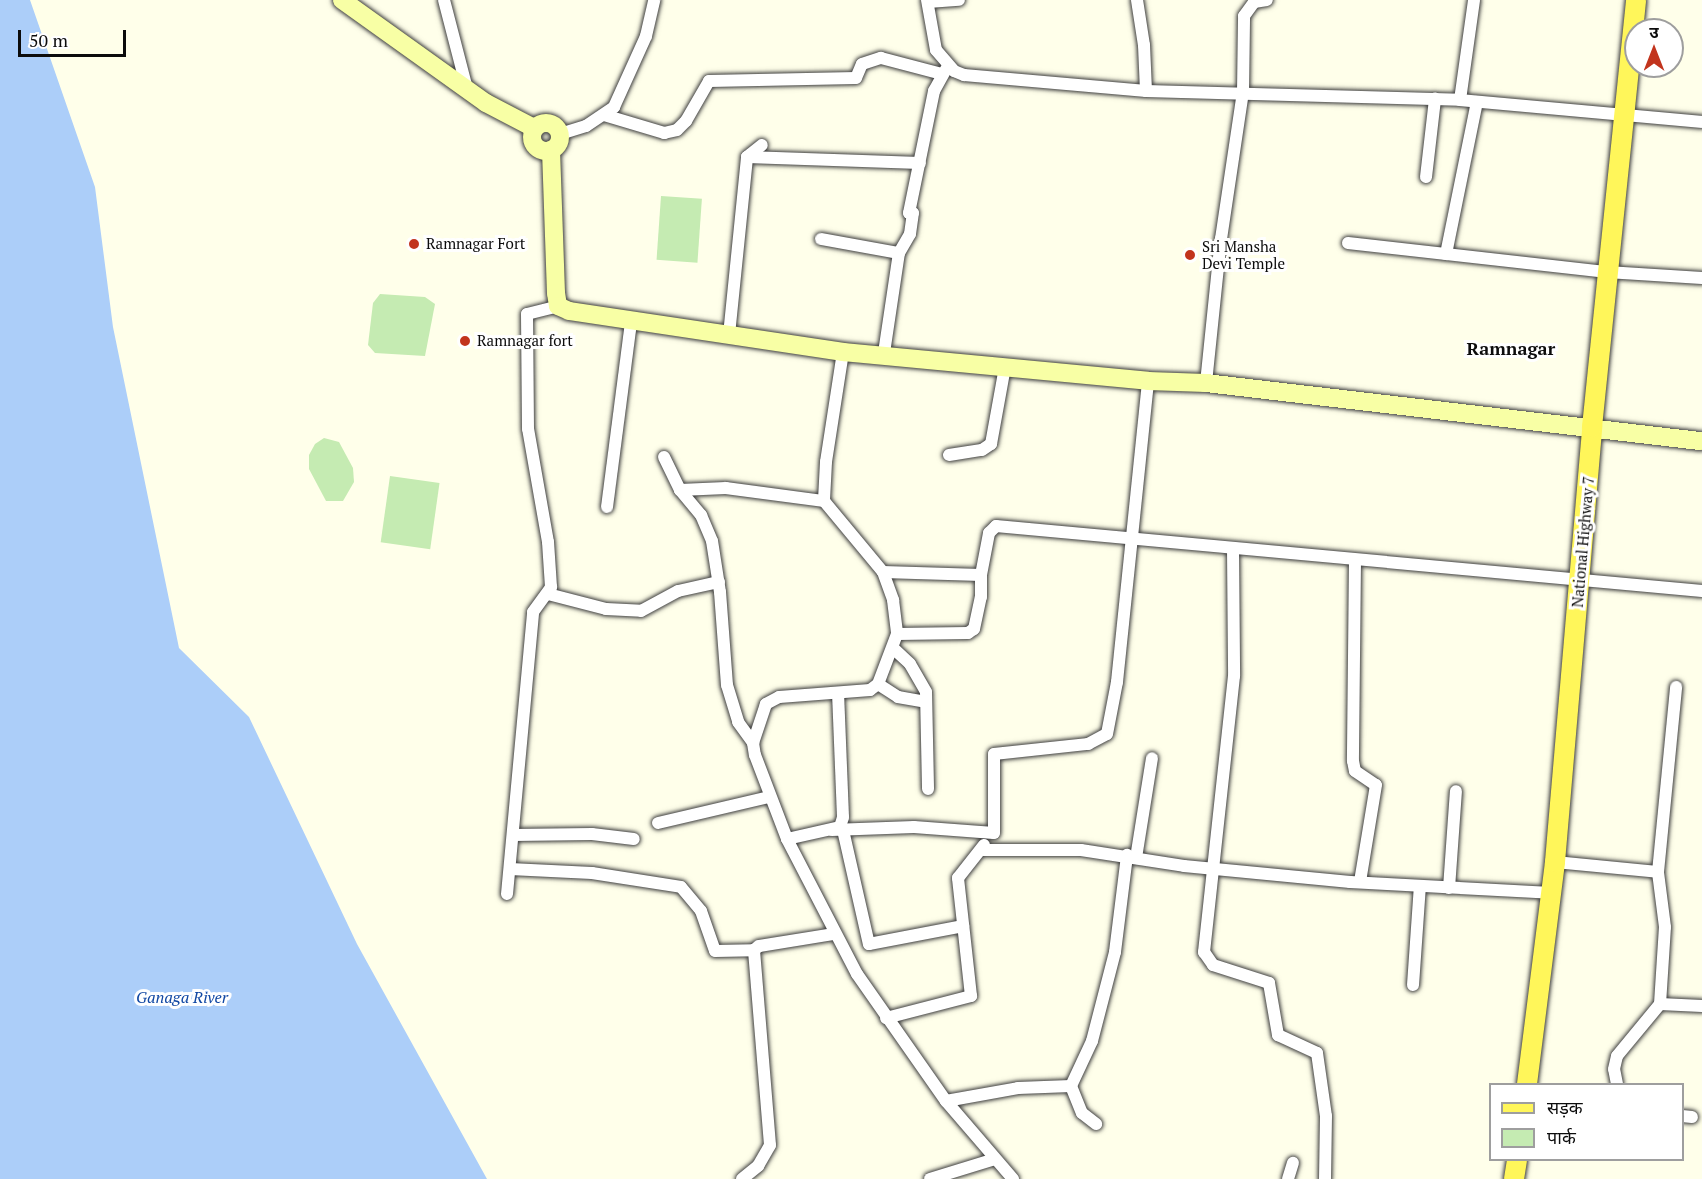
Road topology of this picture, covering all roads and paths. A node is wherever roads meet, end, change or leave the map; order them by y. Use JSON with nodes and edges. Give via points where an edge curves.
{"nodes":[{"id":1,"x":342,"y":0,"type":"edge"},
{"id":2,"x":444,"y":0,"type":"edge"},
{"id":3,"x":654,"y":0,"type":"edge"},
{"id":4,"x":959,"y":0,"type":"edge"},
{"id":5,"x":1137,"y":0,"type":"edge"},
{"id":6,"x":1267,"y":0,"type":"edge"},
{"id":7,"x":1474,"y":0,"type":"edge"},
{"id":8,"x":1636,"y":0,"type":"edge"},
{"id":9,"x":927,"y":1,"type":"edge"},
{"id":10,"x":945,"y":70,"type":"junction"},
{"id":11,"x":467,"y":89,"type":"junction"},
{"id":12,"x":1146,"y":91,"type":"junction"},
{"id":13,"x":1243,"y":92,"type":"junction"},
{"id":14,"x":1435,"y":99,"type":"junction"},
{"id":15,"x":1460,"y":100,"type":"junction"},
{"id":16,"x":1477,"y":102,"type":"junction"},
{"id":17,"x":604,"y":116,"type":"junction"},
{"id":18,"x":1624,"y":118,"type":"junction"},
{"id":19,"x":1702,"y":122,"type":"edge"},
{"id":20,"x":534,"y":128,"type":"junction"},
{"id":21,"x":560,"y":134,"type":"junction"},
{"id":22,"x":762,"y":145,"type":"dead end"},
{"id":23,"x":551,"y":150,"type":"junction"},
{"id":24,"x":747,"y":157,"type":"junction"},
{"id":25,"x":920,"y":163,"type":"junction"},
{"id":26,"x":1426,"y":177,"type":"dead end"},
{"id":27,"x":821,"y":239,"type":"dead end"},
{"id":28,"x":1348,"y":243,"type":"dead end"},
{"id":29,"x":899,"y":253,"type":"junction"},
{"id":30,"x":1446,"y":254,"type":"junction"},
{"id":31,"x":1607,"y":272,"type":"junction"},
{"id":32,"x":1702,"y":278,"type":"edge"},
{"id":33,"x":558,"y":306,"type":"junction"},
{"id":34,"x":631,"y":321,"type":"junction"},
{"id":35,"x":729,"y":335,"type":"junction"},
{"id":36,"x":843,"y":352,"type":"junction"},
{"id":37,"x":884,"y":353,"type":"junction"},
{"id":38,"x":1005,"y":367,"type":"junction"},
{"id":39,"x":1148,"y":381,"type":"junction"},
{"id":40,"x":1206,"y":383,"type":"junction"},
{"id":41,"x":1592,"y":427,"type":"junction"},
{"id":42,"x":1702,"y":441,"type":"edge"},
{"id":43,"x":949,"y":455,"type":"dead end"},
{"id":44,"x":664,"y":457,"type":"dead end"},
{"id":45,"x":680,"y":490,"type":"junction"},
{"id":46,"x":824,"y":501,"type":"junction"},
{"id":47,"x":607,"y":507,"type":"dead end"},
{"id":48,"x":1132,"y":538,"type":"junction"},
{"id":49,"x":1233,"y":549,"type":"junction"},
{"id":50,"x":1355,"y":561,"type":"junction"},
{"id":51,"x":883,"y":572,"type":"junction"},
{"id":52,"x":981,"y":575,"type":"junction"},
{"id":53,"x":1580,"y":581,"type":"junction"},
{"id":54,"x":719,"y":582,"type":"junction"},
{"id":55,"x":1702,"y":591,"type":"edge"},
{"id":56,"x":548,"y":594,"type":"junction"},
{"id":57,"x":897,"y":633,"type":"junction"},
{"id":58,"x":893,"y":648,"type":"junction"},
{"id":59,"x":878,"y":684,"type":"junction"},
{"id":60,"x":1676,"y":687,"type":"dead end"},
{"id":61,"x":838,"y":695,"type":"junction"},
{"id":62,"x":926,"y":702,"type":"junction"},
{"id":63,"x":753,"y":743,"type":"junction"},
{"id":64,"x":1152,"y":759,"type":"dead end"},
{"id":65,"x":928,"y":789,"type":"dead end"},
{"id":66,"x":1456,"y":791,"type":"dead end"},
{"id":67,"x":769,"y":797,"type":"junction"},
{"id":68,"x":658,"y":822,"type":"dead end"},
{"id":69,"x":837,"y":830,"type":"junction"},
{"id":70,"x":994,"y":832,"type":"junction"},
{"id":71,"x":513,"y":835,"type":"junction"},
{"id":72,"x":634,"y":839,"type":"dead end"},
{"id":73,"x":787,"y":839,"type":"junction"},
{"id":74,"x":981,"y":850,"type":"junction"},
{"id":75,"x":1132,"y":856,"type":"junction"},
{"id":76,"x":1555,"y":862,"type":"junction"},
{"id":77,"x":1211,"y":868,"type":"junction"},
{"id":78,"x":510,"y":869,"type":"junction"},
{"id":79,"x":1658,"y":872,"type":"junction"},
{"id":80,"x":1359,"y":882,"type":"junction"},
{"id":81,"x":1420,"y":886,"type":"junction"},
{"id":82,"x":1449,"y":888,"type":"junction"},
{"id":83,"x":507,"y":894,"type":"dead end"},
{"id":84,"x":1551,"y":894,"type":"junction"},
{"id":85,"x":963,"y":926,"type":"junction"},
{"id":86,"x":833,"y":934,"type":"junction"},
{"id":87,"x":754,"y":950,"type":"junction"},
{"id":88,"x":1413,"y":986,"type":"dead end"},
{"id":89,"x":1660,"y":1004,"type":"junction"},
{"id":90,"x":1702,"y":1006,"type":"edge"},
{"id":91,"x":886,"y":1018,"type":"junction"},
{"id":92,"x":1527,"y":1083,"type":"edge"},
{"id":93,"x":1617,"y":1083,"type":"edge"},
{"id":94,"x":1071,"y":1086,"type":"junction"},
{"id":95,"x":946,"y":1101,"type":"junction"},
{"id":96,"x":1096,"y":1124,"type":"dead end"},
{"id":97,"x":995,"y":1159,"type":"junction"},
{"id":98,"x":1517,"y":1161,"type":"edge"},
{"id":99,"x":1293,"y":1163,"type":"dead end"},
{"id":100,"x":742,"y":1179,"type":"edge"},
{"id":101,"x":930,"y":1179,"type":"edge"},
{"id":102,"x":1012,"y":1179,"type":"edge"},
{"id":103,"x":1288,"y":1179,"type":"edge"},
{"id":104,"x":1325,"y":1179,"type":"edge"},
{"id":105,"x":1514,"y":1179,"type":"edge"}],
"edges":[{"from":1,"to":11,"type":"main road"},
{"from":2,"to":11,"type":"street"},
{"from":3,"to":17,"type":"street","via":[[646,36],[614,107]]},
{"from":4,"to":9,"type":"street"},
{"from":5,"to":12,"type":"street"},
{"from":6,"to":13,"type":"street","via":[[1246,8]]},
{"from":7,"to":15,"type":"street"},
{"from":8,"to":18,"type":"main road","name":"National Highway 7"},
{"from":9,"to":10,"type":"street","via":[[936,50]]},
{"from":10,"to":12,"type":"street"},
{"from":10,"to":17,"type":"street","via":[[881,58],[862,64],[856,78],[709,81],[686,122],[677,130],[664,133]]},
{"from":10,"to":25,"type":"street","via":[[934,91]]},
{"from":11,"to":20,"type":"main road","via":[[510,118]]},
{"from":12,"to":13,"type":"street"},
{"from":13,"to":14,"type":"street"},
{"from":13,"to":40,"type":"street","via":[[1221,239]]},
{"from":14,"to":15,"type":"street"},
{"from":14,"to":26,"type":"street"},
{"from":15,"to":16,"type":"street"},
{"from":16,"to":18,"type":"street"},
{"from":16,"to":30,"type":"street"},
{"from":17,"to":21,"type":"street"},
{"from":18,"to":19,"type":"street"},
{"from":18,"to":31,"type":"main road","name":"National Highway 7"},
{"from":20,"to":21,"type":"main road","via":[[548,122]]},
{"from":20,"to":23,"type":"main road","via":[[532,142],[544,151]]},
{"from":21,"to":23,"type":"main road","via":[[558,146]]},
{"from":22,"to":24,"type":"street"},
{"from":23,"to":33,"type":"main road"},
{"from":24,"to":25,"type":"street"},
{"from":24,"to":35,"type":"street"},
{"from":25,"to":29,"type":"street","via":[[909,213],[913,213],[910,234]]},
{"from":27,"to":29,"type":"street"},
{"from":28,"to":30,"type":"street"},
{"from":29,"to":37,"type":"street"},
{"from":30,"to":31,"type":"street"},
{"from":31,"to":32,"type":"street"},
{"from":31,"to":41,"type":"main road","name":"National Highway 7"},
{"from":33,"to":34,"type":"main road"},
{"from":33,"to":56,"type":"street","via":[[527,314],[528,429],[551,561]]},
{"from":34,"to":35,"type":"main road"},
{"from":34,"to":47,"type":"street"},
{"from":35,"to":36,"type":"main road"},
{"from":36,"to":37,"type":"main road"},
{"from":36,"to":46,"type":"street"},
{"from":37,"to":38,"type":"main road"},
{"from":38,"to":39,"type":"main road"},
{"from":38,"to":43,"type":"street","via":[[992,444],[982,450]]},
{"from":39,"to":40,"type":"main road"},
{"from":39,"to":48,"type":"street"},
{"from":40,"to":41,"type":"main road"},
{"from":41,"to":42,"type":"main road"},
{"from":41,"to":53,"type":"main road","name":"National Highway 7"},
{"from":44,"to":45,"type":"street"},
{"from":45,"to":46,"type":"street","via":[[726,488]]},
{"from":45,"to":54,"type":"street","via":[[700,515],[712,541]]},
{"from":46,"to":51,"type":"street"},
{"from":48,"to":49,"type":"street"},
{"from":48,"to":52,"type":"street","via":[[996,525],[989,533]]},
{"from":48,"to":70,"type":"street","via":[[1117,682],[1107,734],[1088,744],[994,754]]},
{"from":49,"to":50,"type":"street"},
{"from":49,"to":77,"type":"street","via":[[1234,676]]},
{"from":50,"to":53,"type":"street"},
{"from":50,"to":80,"type":"street","via":[[1353,761],[1355,771],[1376,785]]},
{"from":51,"to":52,"type":"street"},
{"from":51,"to":57,"type":"street","via":[[893,600]]},
{"from":52,"to":57,"type":"street","via":[[974,629],[968,633]]},
{"from":53,"to":55,"type":"street"},
{"from":53,"to":76,"type":"main road","name":"National Highway 7"},
{"from":54,"to":56,"type":"street","via":[[678,591],[641,611],[606,609]]},
{"from":54,"to":63,"type":"street","via":[[727,685],[738,722]]},
{"from":56,"to":71,"type":"street","via":[[533,612]]},
{"from":57,"to":58,"type":"street"},
{"from":58,"to":59,"type":"street"},
{"from":58,"to":62,"type":"street","via":[[922,681]]},
{"from":59,"to":61,"type":"street","via":[[862,693]]},
{"from":59,"to":62,"type":"street","via":[[898,697]]},
{"from":60,"to":79,"type":"street"},
{"from":61,"to":63,"type":"street","via":[[772,700],[763,709]]},
{"from":61,"to":69,"type":"street","via":[[843,817]]},
{"from":62,"to":65,"type":"street"},
{"from":63,"to":67,"type":"street"},
{"from":64,"to":75,"type":"street"},
{"from":66,"to":82,"type":"street"},
{"from":67,"to":68,"type":"street"},
{"from":67,"to":73,"type":"street"},
{"from":69,"to":70,"type":"street","via":[[914,827]]},
{"from":69,"to":73,"type":"street"},
{"from":69,"to":85,"type":"street","via":[[869,944]]},
{"from":70,"to":74,"type":"street"},
{"from":71,"to":72,"type":"street","via":[[592,834]]},
{"from":71,"to":78,"type":"street"},
{"from":73,"to":86,"type":"street"},
{"from":74,"to":75,"type":"street","via":[[1053,849]]},
{"from":74,"to":85,"type":"street","via":[[958,878]]},
{"from":75,"to":77,"type":"street"},
{"from":75,"to":94,"type":"street","via":[[1115,952],[1092,1041]]},
{"from":76,"to":79,"type":"street"},
{"from":76,"to":84,"type":"main road","name":"National Highway 7"},
{"from":77,"to":80,"type":"street"},
{"from":77,"to":104,"type":"street","via":[[1207,958],[1213,965],[1269,983],[1278,1035],[1307,1046],[1319,1060],[1326,1116]]},
{"from":78,"to":83,"type":"street"},
{"from":78,"to":87,"type":"street","via":[[592,873],[681,886],[701,911],[715,951]]},
{"from":79,"to":89,"type":"street","via":[[1665,927]]},
{"from":80,"to":81,"type":"street"},
{"from":81,"to":82,"type":"street"},
{"from":81,"to":88,"type":"street"},
{"from":82,"to":84,"type":"street"},
{"from":84,"to":92,"type":"main road","name":"National Highway 7"},
{"from":85,"to":91,"type":"street","via":[[971,996]]},
{"from":86,"to":87,"type":"street"},
{"from":86,"to":91,"type":"street"},
{"from":87,"to":100,"type":"street","via":[[770,1145],[758,1166]]},
{"from":89,"to":90,"type":"street"},
{"from":89,"to":93,"type":"street","via":[[1617,1056]]},
{"from":91,"to":95,"type":"street"},
{"from":94,"to":95,"type":"street","via":[[1018,1088]]},
{"from":94,"to":96,"type":"street","via":[[1082,1113]]},
{"from":95,"to":97,"type":"street"},
{"from":97,"to":101,"type":"street"},
{"from":97,"to":102,"type":"street"},
{"from":98,"to":105,"type":"main road"},
{"from":99,"to":103,"type":"street"}]}
